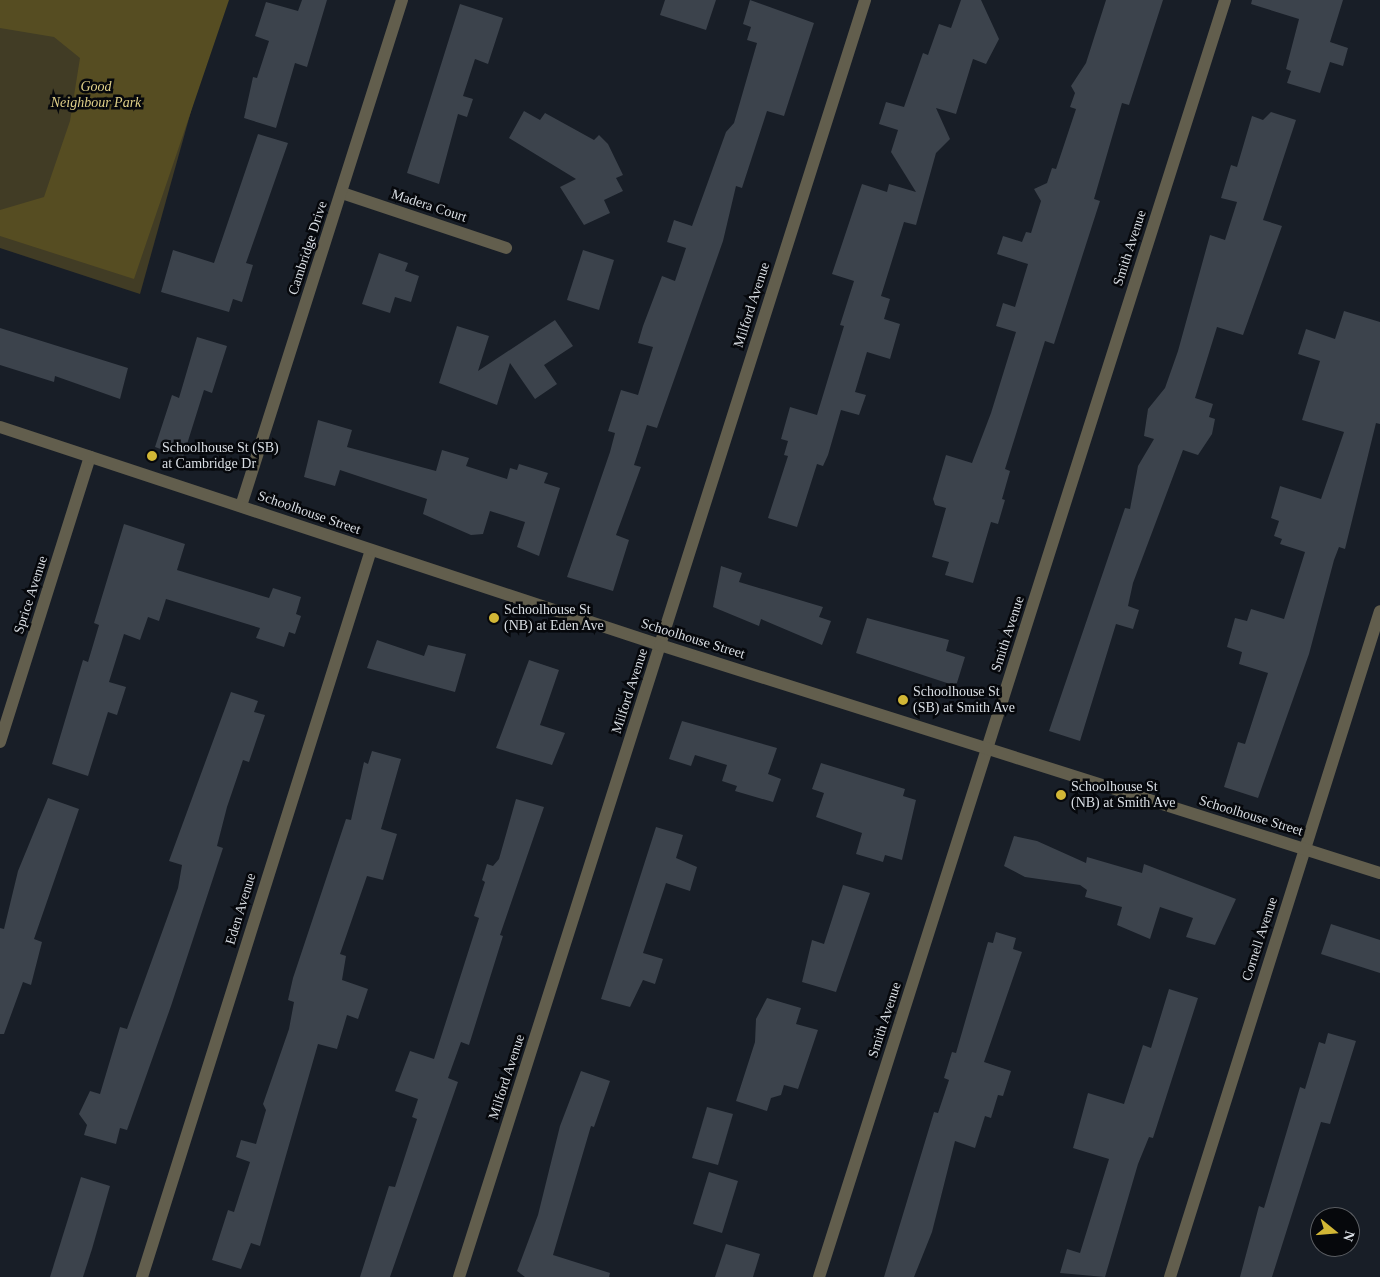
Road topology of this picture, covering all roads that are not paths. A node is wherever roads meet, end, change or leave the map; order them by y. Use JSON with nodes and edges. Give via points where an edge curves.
{"nodes":[{"id":1,"x":402,"y":0,"type":"edge"},
{"id":2,"x":864,"y":0,"type":"edge"},
{"id":3,"x":1225,"y":0,"type":"edge"},
{"id":4,"x":342,"y":193,"type":"junction"},
{"id":5,"x":506,"y":248,"type":"dead end"},
{"id":6,"x":0,"y":426,"type":"edge"},
{"id":7,"x":90,"y":457,"type":"junction"},
{"id":8,"x":241,"y":506,"type":"junction"},
{"id":9,"x":372,"y":550,"type":"junction"},
{"id":10,"x":1380,"y":610,"type":"edge"},
{"id":11,"x":660,"y":645,"type":"junction"},
{"id":12,"x":0,"y":742,"type":"edge"},
{"id":13,"x":987,"y":749,"type":"junction"},
{"id":14,"x":1305,"y":848,"type":"junction"},
{"id":15,"x":1380,"y":872,"type":"edge"},
{"id":16,"x":142,"y":1277,"type":"edge"},
{"id":17,"x":458,"y":1277,"type":"edge"},
{"id":18,"x":819,"y":1277,"type":"edge"},
{"id":19,"x":1170,"y":1277,"type":"edge"}],
"edges":[{"from":1,"to":4,"type":"street","name":"Cambridge Drive"},
{"from":2,"to":11,"type":"street","name":"Milford Avenue"},
{"from":3,"to":13,"type":"street","name":"Smith Avenue"},
{"from":4,"to":5,"type":"street","name":"Madera Court"},
{"from":4,"to":8,"type":"street","name":"Cambridge Drive"},
{"from":6,"to":7,"type":"street","name":"Schoolhouse Street"},
{"from":7,"to":8,"type":"street","name":"Schoolhouse Street"},
{"from":7,"to":12,"type":"street","name":"Sprice Avenue"},
{"from":8,"to":9,"type":"street","name":"Schoolhouse Street"},
{"from":9,"to":11,"type":"street","name":"Schoolhouse Street"},
{"from":9,"to":16,"type":"street","name":"Eden Avenue"},
{"from":10,"to":14,"type":"street","name":"Cornell Avenue"},
{"from":11,"to":13,"type":"street","name":"Schoolhouse Street"},
{"from":11,"to":17,"type":"street","name":"Milford Avenue"},
{"from":13,"to":14,"type":"street","name":"Schoolhouse Street"},
{"from":13,"to":18,"type":"street","name":"Smith Avenue"},
{"from":14,"to":15,"type":"street","name":"Schoolhouse Street"},
{"from":14,"to":19,"type":"street","name":"Cornell Avenue"}]}
